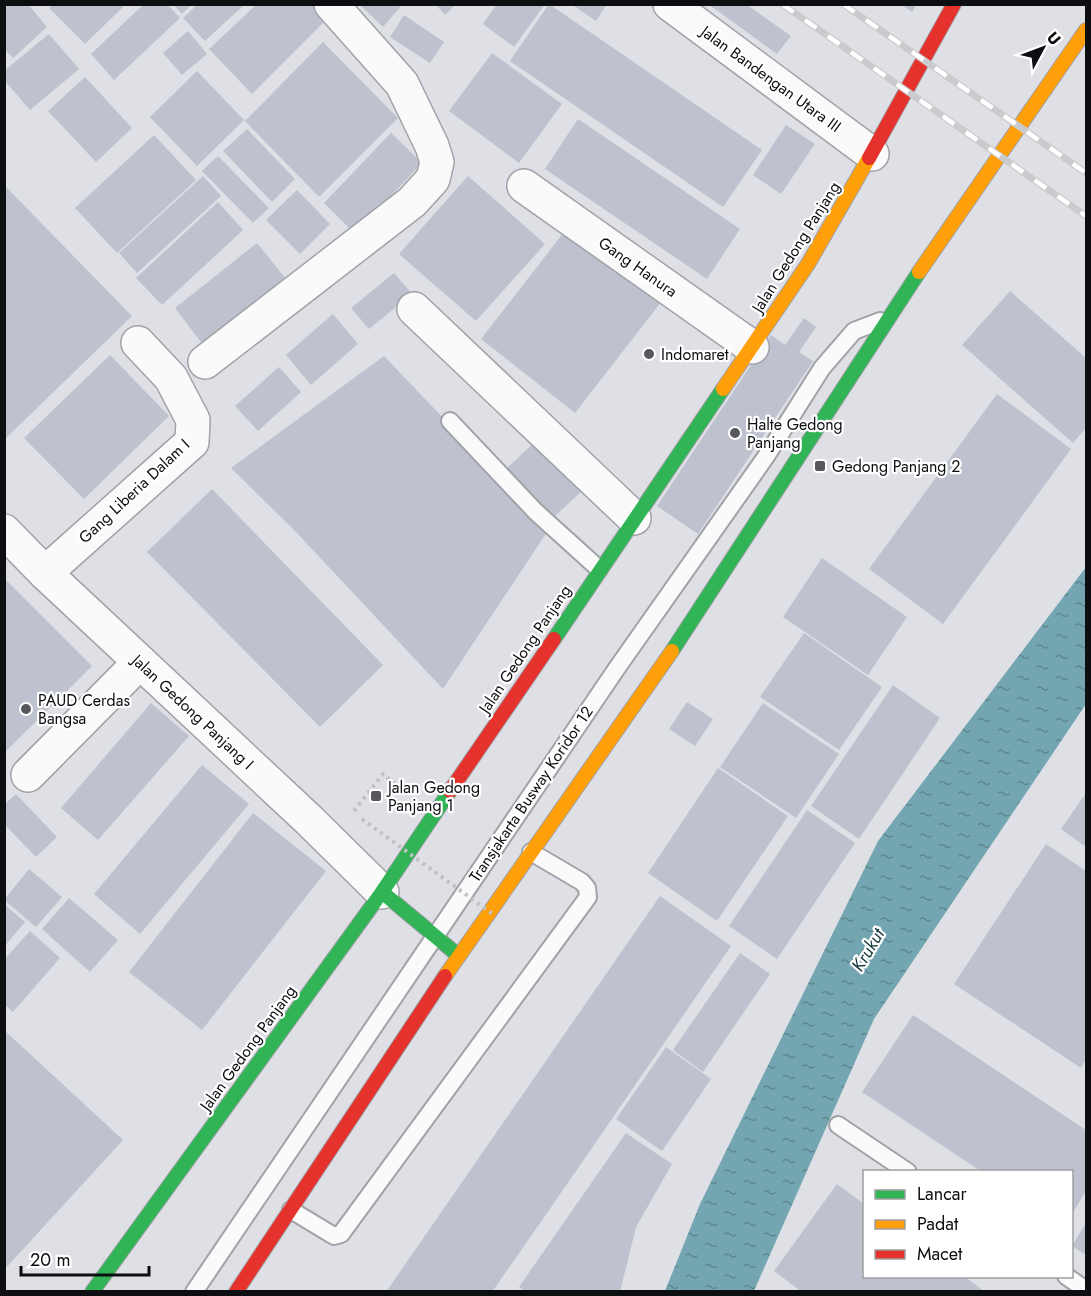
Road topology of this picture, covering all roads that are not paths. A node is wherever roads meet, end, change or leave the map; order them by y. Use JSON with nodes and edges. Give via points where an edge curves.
{"nodes":[{"id":1,"x":331,"y":4,"type":"edge"},
{"id":2,"x":670,"y":4,"type":"edge"},
{"id":3,"x":954,"y":4,"type":"edge"},
{"id":4,"x":1086,"y":30,"type":"edge"},
{"id":5,"x":872,"y":154,"type":"junction"},
{"id":6,"x":524,"y":186,"type":"dead end"},
{"id":7,"x":414,"y":309,"type":"dead end"},
{"id":8,"x":887,"y":318,"type":"junction"},
{"id":9,"x":138,"y":342,"type":"dead end"},
{"id":10,"x":752,"y":347,"type":"junction"},
{"id":11,"x":205,"y":362,"type":"dead end"},
{"id":12,"x":450,"y":421,"type":"dead end"},
{"id":13,"x":633,"y":518,"type":"junction"},
{"id":14,"x":4,"y":531,"type":"edge"},
{"id":15,"x":599,"y":568,"type":"junction"},
{"id":16,"x":45,"y":573,"type":"junction"},
{"id":17,"x":140,"y":662,"type":"junction"},
{"id":18,"x":28,"y":775,"type":"dead end"},
{"id":19,"x":531,"y":852,"type":"junction"},
{"id":20,"x":382,"y":892,"type":"junction"},
{"id":21,"x":434,"y":936,"type":"junction"},
{"id":22,"x":459,"y":956,"type":"junction"},
{"id":23,"x":838,"y":1125,"type":"dead end"},
{"id":24,"x":905,"y":1170,"type":"edge"},
{"id":25,"x":291,"y":1210,"type":"junction"},
{"id":26,"x":1069,"y":1278,"type":"edge"},
{"id":27,"x":241,"y":1290,"type":"edge"},
{"id":28,"x":1086,"y":1290,"type":"edge"},
{"id":29,"x":92,"y":1292,"type":"edge"},
{"id":30,"x":194,"y":1292,"type":"edge"}],
"edges":[{"from":1,"to":11,"type":"street","via":[[402,84],[432,146],[437,162],[433,179],[412,202]]},
{"from":2,"to":5,"type":"street","name":"Jalan Bandengan Utara III"},
{"from":3,"to":5,"type":"main road","name":"Jalan Gedong Panjang"},
{"from":4,"to":8,"type":"main road"},
{"from":5,"to":10,"type":"main road","name":"Jalan Gedong Panjang","via":[[808,264]]},
{"from":6,"to":10,"type":"street","name":"Gang Hanura"},
{"from":7,"to":13,"type":"street"},
{"from":8,"to":19,"type":"main road","via":[[665,662]]},
{"from":8,"to":21,"type":"lane","name":"Transjakarta Busway Koridor 12","via":[[854,330],[822,368],[767,455]]},
{"from":9,"to":16,"type":"street","name":"Gang Liberia Dalam I","via":[[171,378],[193,420],[192,442]]},
{"from":10,"to":13,"type":"main road","name":"Jalan Gedong Panjang"},
{"from":12,"to":15,"type":"lane","via":[[536,512]]},
{"from":13,"to":15,"type":"main road","name":"Jalan Gedong Panjang"},
{"from":14,"to":16,"type":"street","name":"Jalan Gedong Panjang I"},
{"from":15,"to":20,"type":"main road","name":"Jalan Gedong Panjang"},
{"from":16,"to":17,"type":"street","name":"Jalan Gedong Panjang I"},
{"from":17,"to":18,"type":"street"},
{"from":17,"to":20,"type":"street","name":"Jalan Gedong Panjang I"},
{"from":19,"to":22,"type":"main road"},
{"from":19,"to":25,"type":"lane","via":[[582,882],[588,897],[341,1234],[334,1236]]},
{"from":20,"to":21,"type":"main road"},
{"from":20,"to":29,"type":"main road","name":"Jalan Gedong Panjang"},
{"from":21,"to":22,"type":"main road"},
{"from":21,"to":30,"type":"lane","name":"Transjakarta Busway Koridor 12"},
{"from":22,"to":25,"type":"main road"},
{"from":23,"to":24,"type":"lane"},
{"from":25,"to":27,"type":"main road"},
{"from":26,"to":28,"type":"lane"}]}
